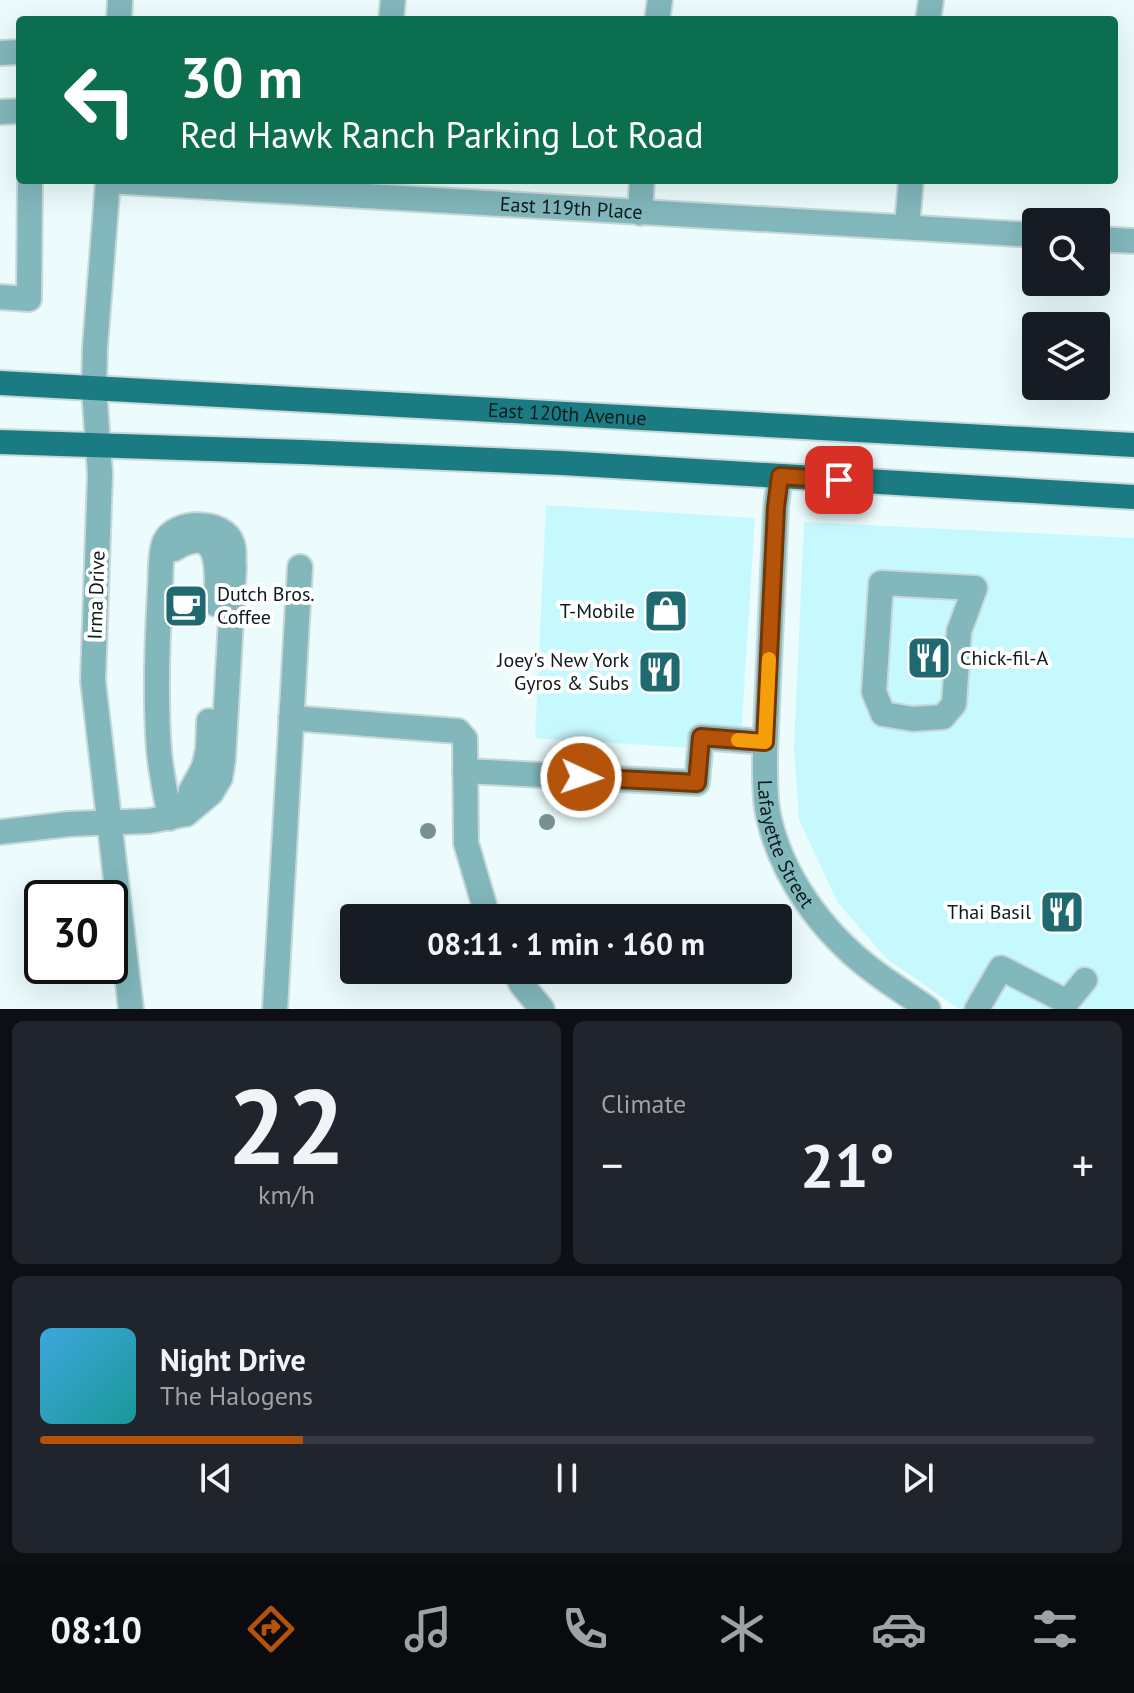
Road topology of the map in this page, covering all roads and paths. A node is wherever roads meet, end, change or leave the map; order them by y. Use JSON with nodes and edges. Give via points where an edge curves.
{"nodes":[{"id":1,"x":30,"y":184,"type":"edge"},
{"id":2,"x":108,"y":184,"type":"edge"},
{"id":3,"x":242,"y":184,"type":"edge"},
{"id":4,"x":642,"y":184,"type":"edge"},
{"id":5,"x":911,"y":184,"type":"edge"},
{"id":6,"x":375,"y":188,"type":"edge"},
{"id":7,"x":640,"y":213,"type":"junction"},
{"id":8,"x":907,"y":226,"type":"junction"},
{"id":9,"x":1022,"y":234,"type":"edge"},
{"id":10,"x":1110,"y":240,"type":"edge"},
{"id":11,"x":1134,"y":241,"type":"edge"},
{"id":12,"x":0,"y":297,"type":"edge"},
{"id":13,"x":0,"y":383,"type":"edge"},
{"id":14,"x":94,"y":388,"type":"junction"},
{"id":15,"x":0,"y":442,"type":"edge"},
{"id":16,"x":99,"y":445,"type":"junction"},
{"id":17,"x":1134,"y":445,"type":"edge"},
{"id":18,"x":780,"y":476,"type":"junction"},
{"id":19,"x":1134,"y":497,"type":"edge"},
{"id":20,"x":300,"y":567,"type":"dead end"},
{"id":21,"x":975,"y":588,"type":"joint"},
{"id":22,"x":291,"y":718,"type":"junction"},
{"id":23,"x":765,"y":742,"type":"junction"},
{"id":24,"x":465,"y":771,"type":"junction"},
{"id":25,"x":178,"y":816,"type":"junction"},
{"id":26,"x":109,"y":823,"type":"junction"},
{"id":27,"x":0,"y":832,"type":"edge"},
{"id":28,"x":484,"y":904,"type":"edge"},
{"id":29,"x":1085,"y":980,"type":"dead end"},
{"id":30,"x":521,"y":984,"type":"edge"},
{"id":31,"x":131,"y":1009,"type":"edge"},
{"id":32,"x":275,"y":1009,"type":"edge"},
{"id":33,"x":542,"y":1009,"type":"edge"},
{"id":34,"x":928,"y":1009,"type":"edge"},
{"id":35,"x":977,"y":1009,"type":"edge"}],
"edges":[{"from":1,"to":12,"type":"street","via":[[29,299]]},
{"from":2,"to":14,"type":"street","name":"Irma Drive"},
{"from":3,"to":6,"type":"street","name":"East 119th Place"},
{"from":4,"to":7,"type":"street"},
{"from":5,"to":8,"type":"street"},
{"from":6,"to":7,"type":"street","name":"East 119th Place"},
{"from":7,"to":8,"type":"street","name":"East 119th Place"},
{"from":8,"to":9,"type":"street","name":"East 119th Place"},
{"from":10,"to":11,"type":"street"},
{"from":13,"to":14,"type":"main road","name":"East 120th Avenue"},
{"from":14,"to":16,"type":"street","name":"Irma Drive"},
{"from":14,"to":17,"type":"main road","name":"East 120th Avenue"},
{"from":15,"to":16,"type":"main road"},
{"from":16,"to":18,"type":"main road"},
{"from":16,"to":26,"type":"street","name":"Irma Drive","via":[[93,681]]},
{"from":18,"to":19,"type":"main road"},
{"from":18,"to":23,"type":"street","name":"Lafayette Street"},
{"from":20,"to":22,"type":"street"},
{"from":21,"to":21,"type":"street","via":[[881,583],[874,692],[883,714],[943,717],[954,704],[959,631]]},
{"from":22,"to":24,"type":"street","via":[[458,731],[465,739]]},
{"from":22,"to":32,"type":"street"},
{"from":23,"to":24,"type":"street","via":[[701,737],[697,783]]},
{"from":23,"to":34,"type":"street","name":"Lafayette Street","via":[[768,812],[788,872],[829,931],[870,969]]},
{"from":24,"to":28,"type":"street","via":[[466,843]]},
{"from":25,"to":25,"type":"street","via":[[211,793],[220,778],[234,567],[232,542],[223,531],[190,525],[164,542],[161,569],[159,752]]},
{"from":25,"to":26,"type":"street"},
{"from":26,"to":27,"type":"street"},
{"from":26,"to":31,"type":"street","name":"Irma Drive"},
{"from":29,"to":35,"type":"street","via":[[1067,1002],[1001,968]]},
{"from":30,"to":33,"type":"street"}]}
